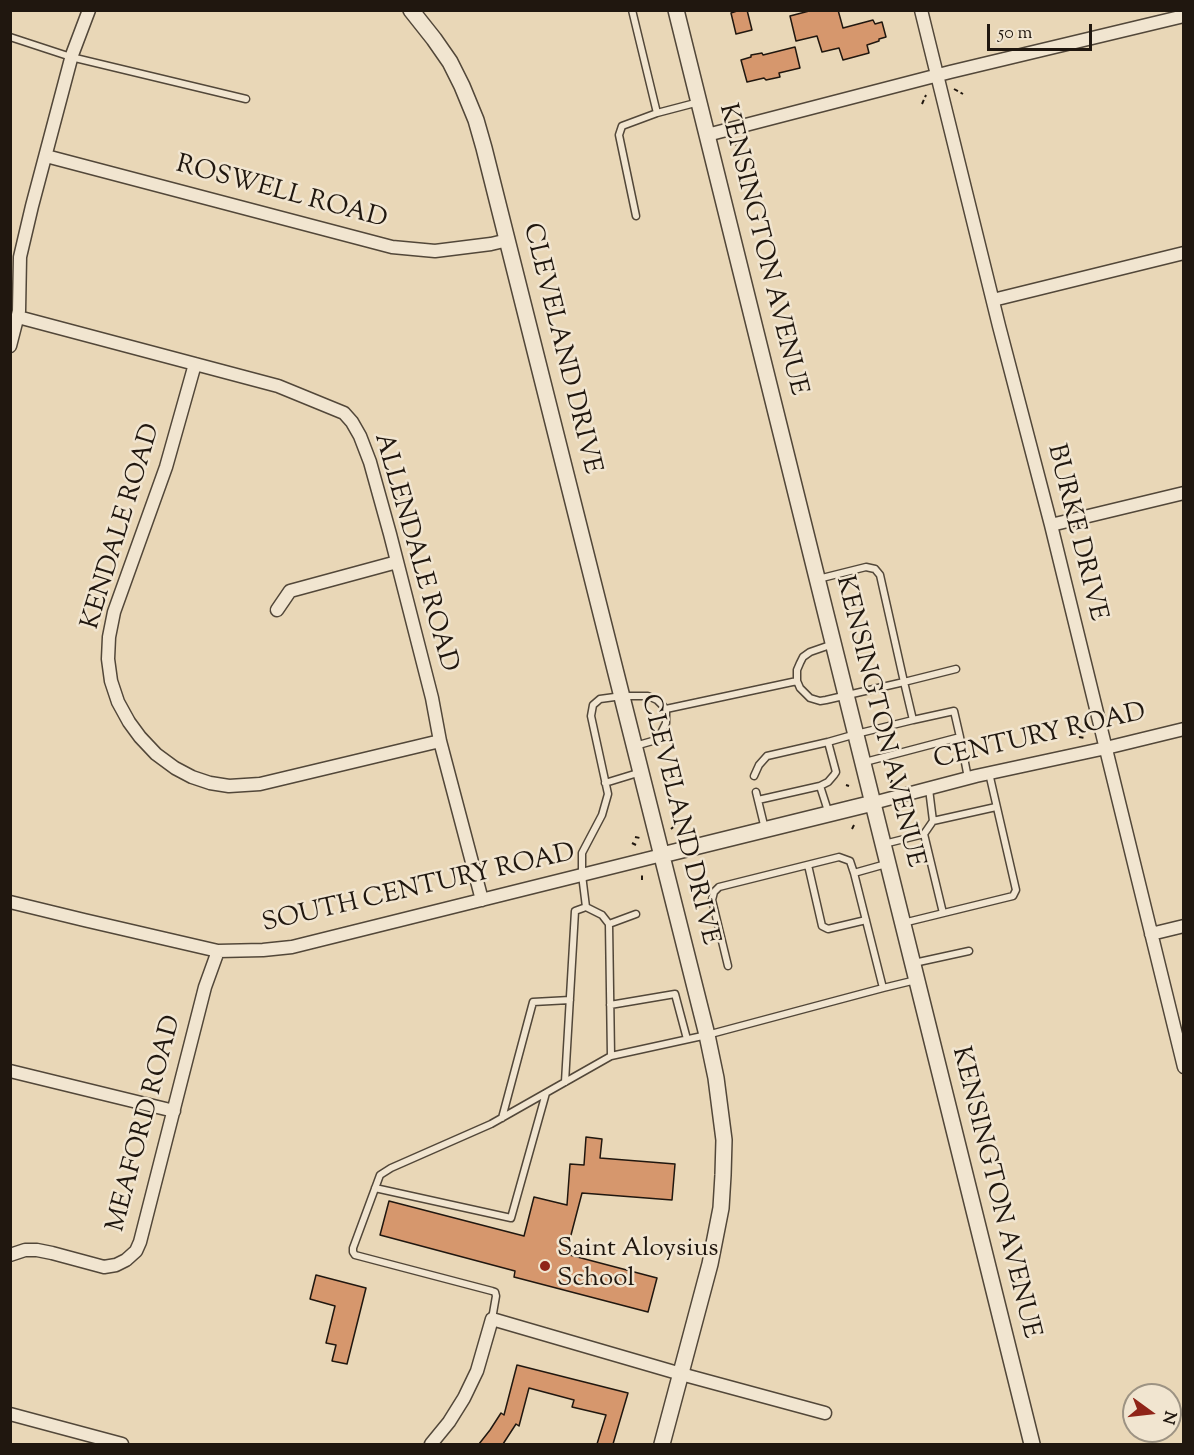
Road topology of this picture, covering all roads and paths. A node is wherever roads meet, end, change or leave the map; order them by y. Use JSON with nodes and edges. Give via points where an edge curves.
{"nodes":[{"id":1,"x":89,"y":10,"type":"edge"},
{"id":2,"x":411,"y":10,"type":"edge"},
{"id":3,"x":632,"y":10,"type":"edge"},
{"id":4,"x":676,"y":10,"type":"edge"},
{"id":5,"x":921,"y":10,"type":"edge"},
{"id":6,"x":1184,"y":16,"type":"edge"},
{"id":7,"x":10,"y":37,"type":"edge"},
{"id":8,"x":71,"y":57,"type":"junction"},
{"id":9,"x":938,"y":76,"type":"junction"},
{"id":10,"x":954,"y":89,"type":"dead end"},
{"id":11,"x":963,"y":94,"type":"dead end"},
{"id":12,"x":927,"y":95,"type":"dead end"},
{"id":13,"x":246,"y":99,"type":"dead end"},
{"id":14,"x":699,"y":102,"type":"junction"},
{"id":15,"x":922,"y":104,"type":"dead end"},
{"id":16,"x":730,"y":107,"type":"dead end"},
{"id":17,"x":657,"y":113,"type":"junction"},
{"id":18,"x":725,"y":118,"type":"dead end"},
{"id":19,"x":707,"y":135,"type":"junction"},
{"id":20,"x":731,"y":140,"type":"dead end"},
{"id":21,"x":741,"y":149,"type":"dead end"},
{"id":22,"x":46,"y":156,"type":"junction"},
{"id":23,"x":636,"y":216,"type":"dead end"},
{"id":24,"x":508,"y":240,"type":"junction"},
{"id":25,"x":1184,"y":254,"type":"edge"},
{"id":26,"x":993,"y":300,"type":"junction"},
{"id":27,"x":18,"y":317,"type":"junction"},
{"id":28,"x":10,"y":346,"type":"edge"},
{"id":29,"x":195,"y":364,"type":"junction"},
{"id":30,"x":1184,"y":493,"type":"edge"},
{"id":31,"x":1051,"y":525,"type":"junction"},
{"id":32,"x":397,"y":562,"type":"junction"},
{"id":33,"x":818,"y":579,"type":"junction"},
{"id":34,"x":278,"y":610,"type":"dead end"},
{"id":35,"x":834,"y":644,"type":"junction"},
{"id":36,"x":956,"y":669,"type":"dead end"},
{"id":37,"x":797,"y":681,"type":"junction"},
{"id":38,"x":904,"y":682,"type":"junction"},
{"id":39,"x":622,"y":696,"type":"junction"},
{"id":40,"x":846,"y":696,"type":"junction"},
{"id":41,"x":666,"y":708,"type":"junction"},
{"id":42,"x":913,"y":720,"type":"junction"},
{"id":43,"x":1184,"y":729,"type":"edge"},
{"id":44,"x":856,"y":734,"type":"junction"},
{"id":45,"x":960,"y":737,"type":"junction"},
{"id":46,"x":1079,"y":737,"type":"dead end"},
{"id":47,"x":1085,"y":738,"type":"dead end"},
{"id":48,"x":440,"y":741,"type":"junction"},
{"id":49,"x":828,"y":742,"type":"junction"},
{"id":50,"x":635,"y":746,"type":"junction"},
{"id":51,"x":1106,"y":748,"type":"junction"},
{"id":52,"x":863,"y":763,"type":"junction"},
{"id":53,"x":641,"y":771,"type":"junction"},
{"id":54,"x":989,"y":773,"type":"junction"},
{"id":55,"x":754,"y":776,"type":"dead end"},
{"id":56,"x":968,"y":778,"type":"junction"},
{"id":57,"x":605,"y":783,"type":"junction"},
{"id":58,"x":820,"y":786,"type":"junction"},
{"id":59,"x":929,"y":789,"type":"junction"},
{"id":60,"x":756,"y":792,"type":"dead end"},
{"id":61,"x":758,"y":800,"type":"junction"},
{"id":62,"x":873,"y":803,"type":"junction"},
{"id":63,"x":996,"y":807,"type":"junction"},
{"id":64,"x":900,"y":811,"type":"dead end"},
{"id":65,"x":829,"y":814,"type":"junction"},
{"id":66,"x":904,"y":817,"type":"dead end"},
{"id":67,"x":933,"y":821,"type":"junction"},
{"id":68,"x":678,"y":823,"type":"dead end"},
{"id":69,"x":686,"y":828,"type":"dead end"},
{"id":70,"x":765,"y":829,"type":"junction"},
{"id":71,"x":669,"y":830,"type":"dead end"},
{"id":72,"x":924,"y":834,"type":"junction"},
{"id":73,"x":682,"y":836,"type":"dead end"},
{"id":74,"x":635,"y":837,"type":"dead end"},
{"id":75,"x":640,"y":838,"type":"dead end"},
{"id":76,"x":632,"y":843,"type":"dead end"},
{"id":77,"x":883,"y":844,"type":"junction"},
{"id":78,"x":636,"y":845,"type":"dead end"},
{"id":79,"x":662,"y":855,"type":"junction"},
{"id":80,"x":888,"y":863,"type":"junction"},
{"id":81,"x":688,"y":865,"type":"dead end"},
{"id":82,"x":808,"y":865,"type":"junction"},
{"id":83,"x":692,"y":869,"type":"dead end"},
{"id":84,"x":854,"y":873,"type":"junction"},
{"id":85,"x":582,"y":875,"type":"junction"},
{"id":86,"x":642,"y":875,"type":"dead end"},
{"id":87,"x":642,"y":880,"type":"dead end"},
{"id":88,"x":482,"y":900,"type":"junction"},
{"id":89,"x":10,"y":902,"type":"edge"},
{"id":90,"x":586,"y":907,"type":"junction"},
{"id":91,"x":943,"y":913,"type":"junction"},
{"id":92,"x":636,"y":914,"type":"dead end"},
{"id":93,"x":866,"y":920,"type":"junction"},
{"id":94,"x":609,"y":924,"type":"junction"},
{"id":95,"x":903,"y":924,"type":"junction"},
{"id":96,"x":1184,"y":926,"type":"edge"},
{"id":97,"x":1151,"y":934,"type":"junction"},
{"id":98,"x":218,"y":951,"type":"junction"},
{"id":99,"x":969,"y":951,"type":"dead end"},
{"id":100,"x":913,"y":964,"type":"junction"},
{"id":101,"x":728,"y":966,"type":"dead end"},
{"id":102,"x":917,"y":980,"type":"junction"},
{"id":103,"x":883,"y":988,"type":"junction"},
{"id":104,"x":570,"y":1000,"type":"junction"},
{"id":105,"x":610,"y":1005,"type":"junction"},
{"id":106,"x":707,"y":1035,"type":"junction"},
{"id":107,"x":687,"y":1039,"type":"junction"},
{"id":108,"x":611,"y":1056,"type":"junction"},
{"id":109,"x":1184,"y":1067,"type":"edge"},
{"id":110,"x":10,"y":1071,"type":"edge"},
{"id":111,"x":565,"y":1082,"type":"junction"},
{"id":112,"x":546,"y":1093,"type":"junction"},
{"id":113,"x":174,"y":1111,"type":"junction"},
{"id":114,"x":502,"y":1118,"type":"junction"},
{"id":115,"x":375,"y":1188,"type":"junction"},
{"id":116,"x":10,"y":1255,"type":"edge"},
{"id":117,"x":492,"y":1319,"type":"junction"},
{"id":118,"x":681,"y":1374,"type":"junction"},
{"id":119,"x":825,"y":1413,"type":"dead end"},
{"id":120,"x":10,"y":1414,"type":"edge"},
{"id":121,"x":122,"y":1444,"type":"edge"},
{"id":122,"x":431,"y":1444,"type":"edge"},
{"id":123,"x":662,"y":1444,"type":"edge"},
{"id":124,"x":1032,"y":1444,"type":"edge"}],
"edges":[{"from":1,"to":8,"type":"street"},
{"from":2,"to":24,"type":"street","name":"CLEVELAND DRIVE","via":[[440,46],[462,86],[476,120]]},
{"from":3,"to":17,"type":"lane"},
{"from":4,"to":14,"type":"street","name":"KENSINGTON AVENUE"},
{"from":5,"to":9,"type":"street","name":"BURKE DRIVE"},
{"from":6,"to":9,"type":"street"},
{"from":7,"to":8,"type":"lane"},
{"from":8,"to":13,"type":"lane"},
{"from":8,"to":22,"type":"street"},
{"from":9,"to":19,"type":"street"},
{"from":9,"to":26,"type":"street","name":"BURKE DRIVE"},
{"from":10,"to":11,"type":"path"},
{"from":12,"to":15,"type":"path"},
{"from":14,"to":17,"type":"lane"},
{"from":14,"to":19,"type":"street","name":"KENSINGTON AVENUE"},
{"from":16,"to":18,"type":"path"},
{"from":17,"to":23,"type":"lane","via":[[626,123],[620,131]]},
{"from":19,"to":33,"type":"street","name":"KENSINGTON AVENUE"},
{"from":20,"to":21,"type":"path"},
{"from":22,"to":24,"type":"street","name":"ROSWELL ROAD","via":[[392,247],[435,251]]},
{"from":22,"to":27,"type":"street","via":[[20,257]]},
{"from":24,"to":39,"type":"street","name":"CLEVELAND DRIVE"},
{"from":25,"to":26,"type":"street"},
{"from":26,"to":31,"type":"street","name":"BURKE DRIVE"},
{"from":27,"to":28,"type":"street"},
{"from":27,"to":29,"type":"street","name":"ALLENDALE ROAD"},
{"from":29,"to":32,"type":"street","name":"ALLENDALE ROAD","via":[[278,386],[344,413],[360,436],[370,462]]},
{"from":29,"to":48,"type":"street","name":"KENDALE ROAD","via":[[166,467],[109,636],[111,681],[129,722],[156,754],[176,768],[192,777],[229,786],[279,780]]},
{"from":30,"to":31,"type":"street"},
{"from":31,"to":51,"type":"street","name":"BURKE DRIVE"},
{"from":32,"to":34,"type":"street","via":[[290,591]]},
{"from":32,"to":48,"type":"street","name":"ALLENDALE ROAD"},
{"from":33,"to":35,"type":"street","name":"KENSINGTON AVENUE"},
{"from":33,"to":38,"type":"lane","via":[[866,567],[875,569],[880,575]]},
{"from":35,"to":37,"type":"lane","via":[[803,657]]},
{"from":35,"to":40,"type":"street","name":"KENSINGTON AVENUE"},
{"from":36,"to":38,"type":"lane"},
{"from":37,"to":40,"type":"lane","via":[[804,694],[814,699]]},
{"from":37,"to":41,"type":"lane"},
{"from":38,"to":40,"type":"lane"},
{"from":38,"to":42,"type":"lane"},
{"from":39,"to":41,"type":"lane","via":[[648,696]]},
{"from":39,"to":50,"type":"street","name":"CLEVELAND DRIVE"},
{"from":39,"to":57,"type":"lane","via":[[600,699],[593,705],[591,716]]},
{"from":40,"to":44,"type":"street","name":"KENSINGTON AVENUE"},
{"from":41,"to":50,"type":"lane","via":[[666,723],[656,740]]},
{"from":42,"to":44,"type":"lane"},
{"from":42,"to":45,"type":"lane","via":[[954,711]]},
{"from":43,"to":51,"type":"street","name":"CENTURY ROAD"},
{"from":44,"to":49,"type":"lane"},
{"from":44,"to":52,"type":"street","name":"KENSINGTON AVENUE"},
{"from":45,"to":52,"type":"lane"},
{"from":45,"to":56,"type":"lane"},
{"from":46,"to":47,"type":"path"},
{"from":48,"to":88,"type":"street","name":"ALLENDALE ROAD"},
{"from":49,"to":55,"type":"lane","via":[[767,756]]},
{"from":49,"to":58,"type":"lane","via":[[836,772],[828,783]]},
{"from":50,"to":53,"type":"street","name":"CLEVELAND DRIVE"},
{"from":51,"to":54,"type":"street","name":"CENTURY ROAD"},
{"from":51,"to":97,"type":"street","name":"BURKE DRIVE"},
{"from":52,"to":62,"type":"street","name":"KENSINGTON AVENUE"},
{"from":53,"to":57,"type":"lane"},
{"from":53,"to":79,"type":"street","name":"CLEVELAND DRIVE"},
{"from":54,"to":56,"type":"street","name":"CENTURY ROAD"},
{"from":54,"to":63,"type":"lane"},
{"from":56,"to":59,"type":"street","name":"CENTURY ROAD"},
{"from":57,"to":85,"type":"lane","via":[[608,794],[582,853]]},
{"from":58,"to":61,"type":"lane"},
{"from":58,"to":65,"type":"lane"},
{"from":59,"to":62,"type":"street","name":"CENTURY ROAD"},
{"from":59,"to":67,"type":"lane"},
{"from":60,"to":61,"type":"lane"},
{"from":61,"to":70,"type":"lane"},
{"from":62,"to":65,"type":"street","name":"CENTURY ROAD"},
{"from":62,"to":77,"type":"street","name":"KENSINGTON AVENUE"},
{"from":63,"to":67,"type":"lane"},
{"from":63,"to":91,"type":"lane","via":[[1016,890],[1013,896]]},
{"from":64,"to":66,"type":"path"},
{"from":65,"to":70,"type":"street","name":"CENTURY ROAD"},
{"from":67,"to":72,"type":"lane"},
{"from":68,"to":71,"type":"path"},
{"from":69,"to":73,"type":"path"},
{"from":70,"to":79,"type":"street","name":"CENTURY ROAD"},
{"from":72,"to":77,"type":"lane"},
{"from":72,"to":91,"type":"lane"},
{"from":74,"to":75,"type":"path"},
{"from":76,"to":78,"type":"path"},
{"from":77,"to":80,"type":"street","name":"KENSINGTON AVENUE"},
{"from":79,"to":85,"type":"street","name":"SOUTH CENTURY ROAD"},
{"from":79,"to":106,"type":"street","name":"CLEVELAND DRIVE"},
{"from":80,"to":84,"type":"lane"},
{"from":80,"to":95,"type":"street","name":"KENSINGTON AVENUE"},
{"from":81,"to":83,"type":"path"},
{"from":82,"to":84,"type":"lane","via":[[846,858]]},
{"from":82,"to":93,"type":"lane","via":[[822,926],[828,929]]},
{"from":82,"to":101,"type":"lane","via":[[719,887],[714,892],[712,900]]},
{"from":84,"to":93,"type":"lane"},
{"from":85,"to":88,"type":"street","name":"SOUTH CENTURY ROAD"},
{"from":85,"to":90,"type":"lane"},
{"from":86,"to":87,"type":"path"},
{"from":88,"to":98,"type":"street","name":"SOUTH CENTURY ROAD","via":[[292,947]]},
{"from":89,"to":98,"type":"street","name":"SOUTH CENTURY ROAD"},
{"from":90,"to":94,"type":"lane","via":[[602,915]]},
{"from":90,"to":104,"type":"lane","via":[[575,911]]},
{"from":91,"to":95,"type":"lane"},
{"from":92,"to":94,"type":"lane"},
{"from":93,"to":103,"type":"lane"},
{"from":94,"to":105,"type":"lane"},
{"from":95,"to":100,"type":"street","name":"KENSINGTON AVENUE"},
{"from":96,"to":97,"type":"street"},
{"from":97,"to":109,"type":"street","name":"BURKE DRIVE"},
{"from":98,"to":113,"type":"street","name":"MEAFORD ROAD"},
{"from":99,"to":100,"type":"lane"},
{"from":100,"to":102,"type":"street","name":"KENSINGTON AVENUE"},
{"from":102,"to":103,"type":"lane"},
{"from":102,"to":124,"type":"street","name":"KENSINGTON AVENUE"},
{"from":103,"to":106,"type":"lane"},
{"from":104,"to":111,"type":"lane"},
{"from":104,"to":114,"type":"lane","via":[[533,1002]]},
{"from":105,"to":107,"type":"lane","via":[[675,994]]},
{"from":105,"to":108,"type":"lane"},
{"from":106,"to":107,"type":"lane"},
{"from":106,"to":118,"type":"street","name":"CLEVELAND DRIVE","via":[[723,1122],[721,1208]]},
{"from":107,"to":108,"type":"lane"},
{"from":108,"to":111,"type":"lane"},
{"from":110,"to":113,"type":"street"},
{"from":111,"to":112,"type":"lane"},
{"from":112,"to":114,"type":"lane"},
{"from":112,"to":115,"type":"lane","via":[[511,1218]]},
{"from":113,"to":116,"type":"street","name":"MEAFORD ROAD","via":[[140,1242],[126,1260],[104,1267],[37,1250]]},
{"from":114,"to":115,"type":"lane","via":[[391,1168],[380,1175]]},
{"from":115,"to":117,"type":"lane","via":[[353,1252],[495,1292]]},
{"from":117,"to":118,"type":"street"},
{"from":117,"to":122,"type":"street","via":[[477,1371],[464,1398]]},
{"from":118,"to":119,"type":"street"},
{"from":118,"to":123,"type":"street","name":"CLEVELAND DRIVE"},
{"from":120,"to":121,"type":"street"}]}
